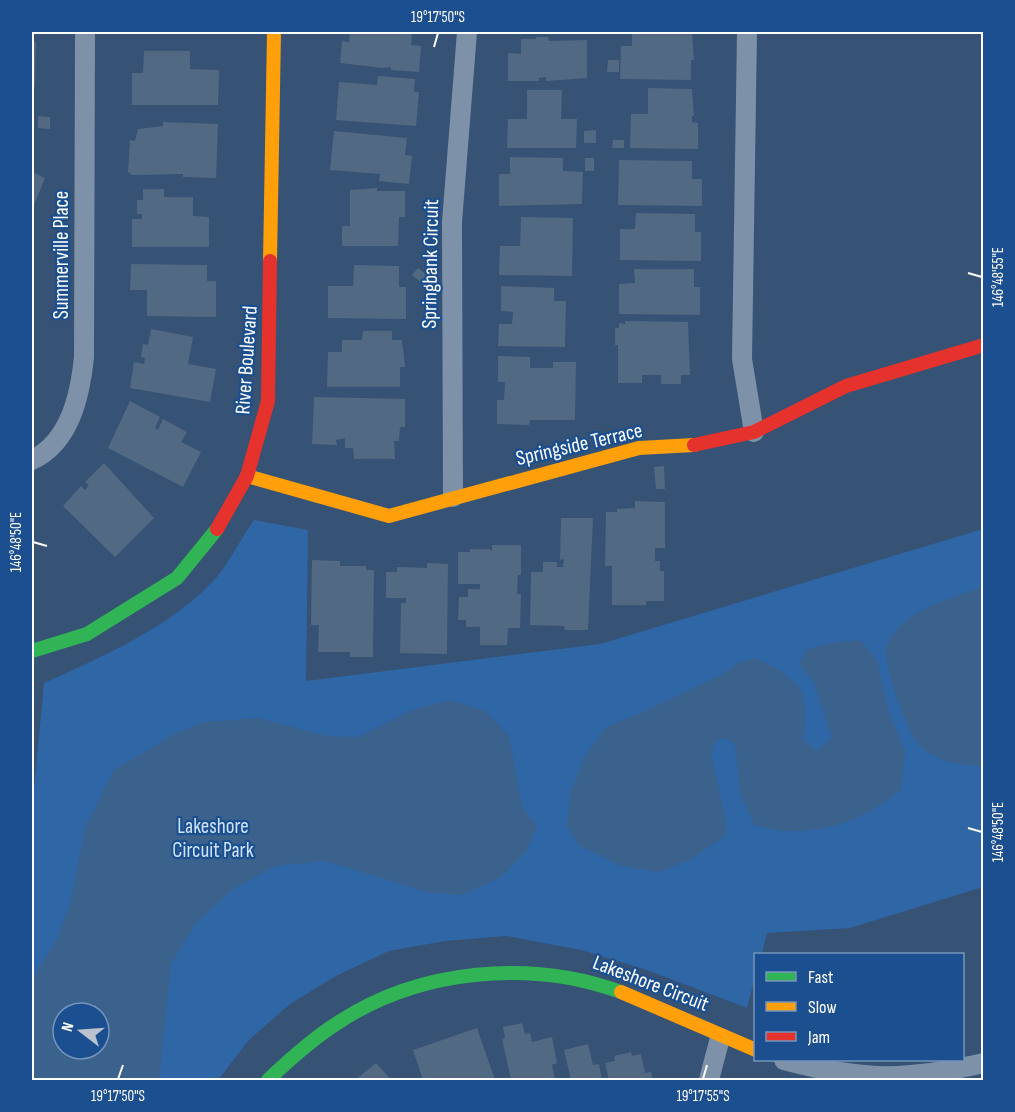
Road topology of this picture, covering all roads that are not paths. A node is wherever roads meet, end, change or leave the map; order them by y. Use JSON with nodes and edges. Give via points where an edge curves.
{"nodes":[{"id":1,"x":85,"y":32,"type":"edge"},
{"id":2,"x":276,"y":32,"type":"edge"},
{"id":3,"x":467,"y":32,"type":"edge"},
{"id":4,"x":747,"y":32,"type":"edge"},
{"id":5,"x":984,"y":345,"type":"edge"},
{"id":6,"x":754,"y":432,"type":"junction"},
{"id":7,"x":32,"y":460,"type":"edge"},
{"id":8,"x":247,"y":476,"type":"junction"},
{"id":9,"x":453,"y":497,"type":"junction"},
{"id":10,"x":32,"y":651,"type":"edge"},
{"id":11,"x":720,"y":1038,"type":"junction"},
{"id":12,"x":754,"y":1049,"type":"edge"},
{"id":13,"x":791,"y":1061,"type":"edge"},
{"id":14,"x":984,"y":1063,"type":"edge"},
{"id":15,"x":268,"y":1080,"type":"edge"},
{"id":16,"x":709,"y":1080,"type":"edge"}],
"edges":[{"from":1,"to":7,"type":"street","name":"Summerville Place","via":[[82,380],[68,423],[56,443]]},
{"from":2,"to":8,"type":"street","name":"River Boulevard","via":[[268,401]]},
{"from":3,"to":9,"type":"street","name":"Springbank Circuit","via":[[452,222]]},
{"from":4,"to":6,"type":"street","via":[[742,359]]},
{"from":5,"to":6,"type":"street","name":"Springside Terrace","via":[[846,386]]},
{"from":6,"to":9,"type":"street","name":"Springside Terrace","via":[[699,444],[639,448]]},
{"from":8,"to":9,"type":"street","name":"Springside Terrace","via":[[389,516]]},
{"from":8,"to":10,"type":"street","name":"River Boulevard","via":[[225,517],[177,578],[87,634]]},
{"from":11,"to":12,"type":"street","name":"Lakeshore Circuit"},
{"from":11,"to":15,"type":"street","name":"Lakeshore Circuit","via":[[610,989],[565,977],[497,973],[414,986],[371,1003],[306,1043]]},
{"from":11,"to":16,"type":"street"},
{"from":13,"to":14,"type":"street","via":[[836,1074],[890,1078]]}]}
